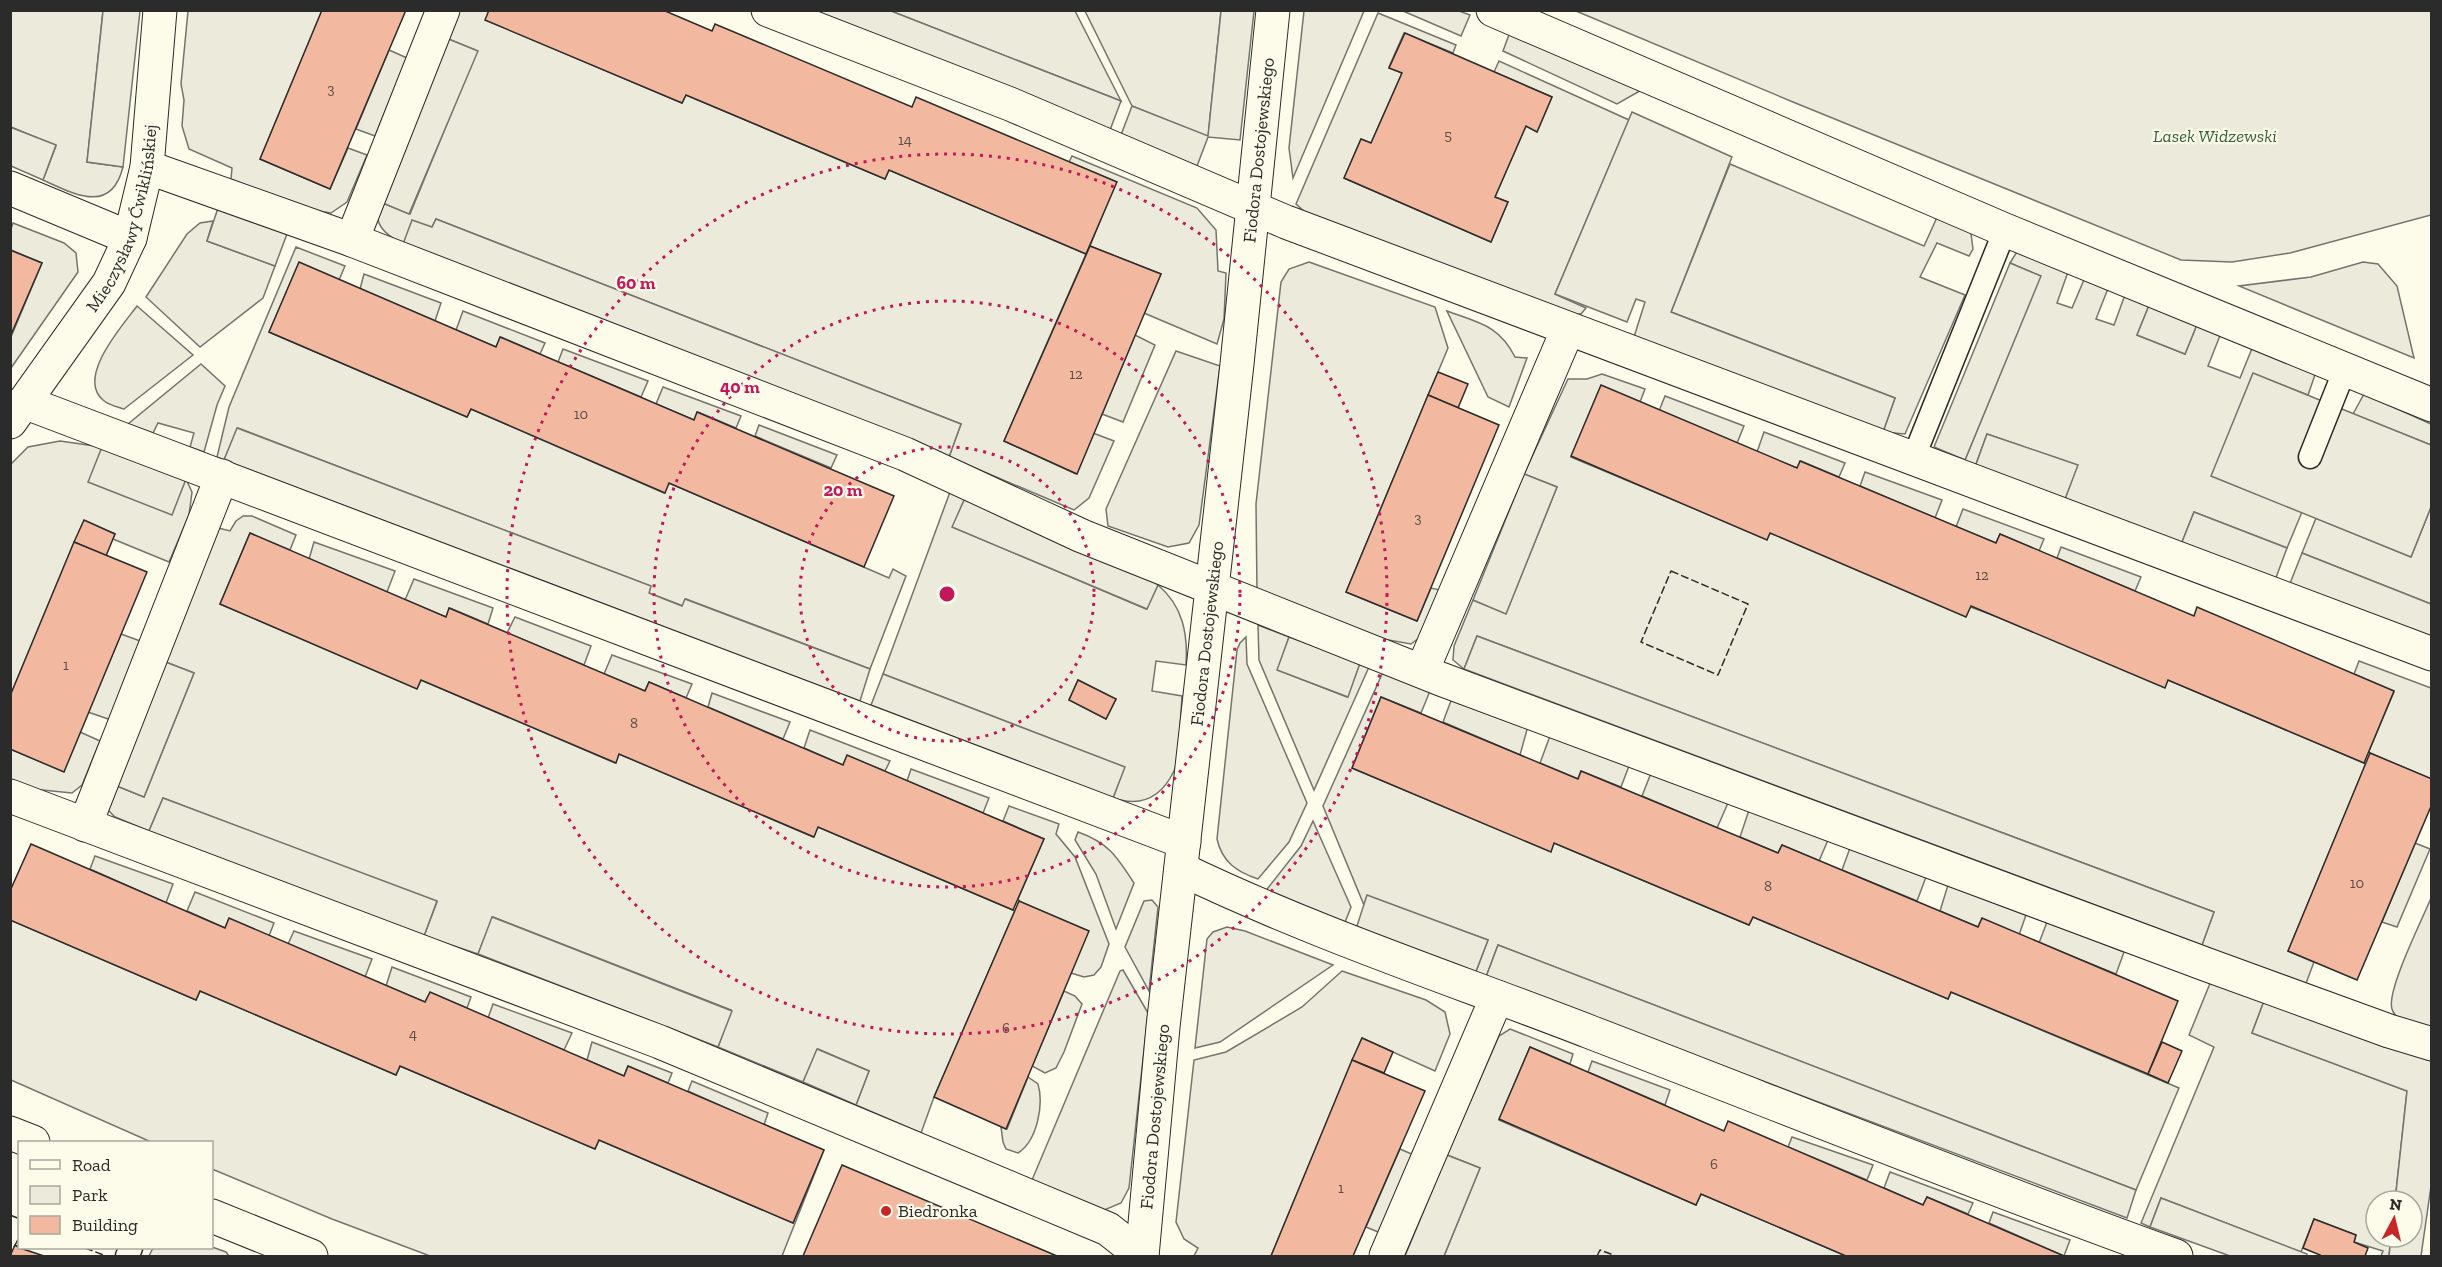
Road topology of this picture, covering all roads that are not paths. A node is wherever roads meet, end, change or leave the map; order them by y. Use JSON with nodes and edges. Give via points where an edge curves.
{"nodes":[{"id":1,"x":160,"y":10,"type":"edge"},
{"id":2,"x":443,"y":10,"type":"edge"},
{"id":3,"x":768,"y":10,"type":"edge"},
{"id":4,"x":1273,"y":10,"type":"edge"},
{"id":5,"x":1493,"y":10,"type":"edge"},
{"id":6,"x":147,"y":166,"type":"junction"},
{"id":7,"x":10,"y":188,"type":"edge"},
{"id":8,"x":1253,"y":207,"type":"junction"},
{"id":9,"x":2005,"y":230,"type":"junction"},
{"id":10,"x":130,"y":238,"type":"junction"},
{"id":11,"x":352,"y":240,"type":"junction"},
{"id":12,"x":1568,"y":329,"type":"junction"},
{"id":13,"x":2345,"y":369,"type":"junction"},
{"id":14,"x":2432,"y":405,"type":"edge"},
{"id":15,"x":17,"y":412,"type":"edge"},
{"id":16,"x":2310,"y":457,"type":"dead end"},
{"id":17,"x":1913,"y":459,"type":"junction"},
{"id":18,"x":222,"y":476,"type":"junction"},
{"id":19,"x":1212,"y":586,"type":"junction"},
{"id":20,"x":2432,"y":654,"type":"edge"},
{"id":21,"x":1422,"y":671,"type":"junction"},
{"id":22,"x":10,"y":796,"type":"edge"},
{"id":23,"x":85,"y":825,"type":"junction"},
{"id":24,"x":1183,"y":856,"type":"junction"},
{"id":25,"x":1497,"y":997,"type":"junction"},
{"id":26,"x":2432,"y":1044,"type":"edge"},
{"id":27,"x":10,"y":1133,"type":"edge"},
{"id":28,"x":28,"y":1141,"type":"edge"},
{"id":29,"x":213,"y":1216,"type":"edge"},
{"id":30,"x":1142,"y":1256,"type":"edge"},
{"id":31,"x":311,"y":1257,"type":"edge"},
{"id":32,"x":1386,"y":1257,"type":"edge"},
{"id":33,"x":2176,"y":1257,"type":"edge"}],
"edges":[{"from":1,"to":6,"type":"street","name":"Mieczysławy Ćwiklińskiej"},
{"from":2,"to":11,"type":"street"},
{"from":3,"to":8,"type":"street","via":[[1010,104]]},
{"from":4,"to":8,"type":"street","name":"Fiodora Dostojewskiego"},
{"from":5,"to":9,"type":"street"},
{"from":6,"to":10,"type":"street","name":"Mieczysławy Ćwiklińskiej"},
{"from":6,"to":11,"type":"street"},
{"from":7,"to":10,"type":"street"},
{"from":8,"to":12,"type":"street"},
{"from":8,"to":19,"type":"street","name":"Fiodora Dostojewskiego"},
{"from":9,"to":13,"type":"street"},
{"from":9,"to":17,"type":"lane"},
{"from":10,"to":15,"type":"street","name":"Mieczysławy Ćwiklińskiej","via":[[109,283]]},
{"from":11,"to":19,"type":"street","via":[[905,454],[1082,536]]},
{"from":12,"to":17,"type":"street"},
{"from":12,"to":21,"type":"street"},
{"from":13,"to":14,"type":"street"},
{"from":13,"to":16,"type":"lane"},
{"from":15,"to":18,"type":"street"},
{"from":17,"to":20,"type":"street"},
{"from":18,"to":23,"type":"street"},
{"from":18,"to":24,"type":"street"},
{"from":19,"to":21,"type":"street"},
{"from":19,"to":24,"type":"street","name":"Fiodora Dostojewskiego"},
{"from":21,"to":26,"type":"street","via":[[2205,964]]},
{"from":22,"to":23,"type":"street"},
{"from":23,"to":30,"type":"street","via":[[660,1042],[1108,1229]]},
{"from":24,"to":25,"type":"street","via":[[1251,903]]},
{"from":24,"to":30,"type":"street","name":"Fiodora Dostojewskiego"},
{"from":25,"to":32,"type":"street"},
{"from":25,"to":33,"type":"street"},
{"from":27,"to":28,"type":"street"},
{"from":29,"to":31,"type":"street"}]}
